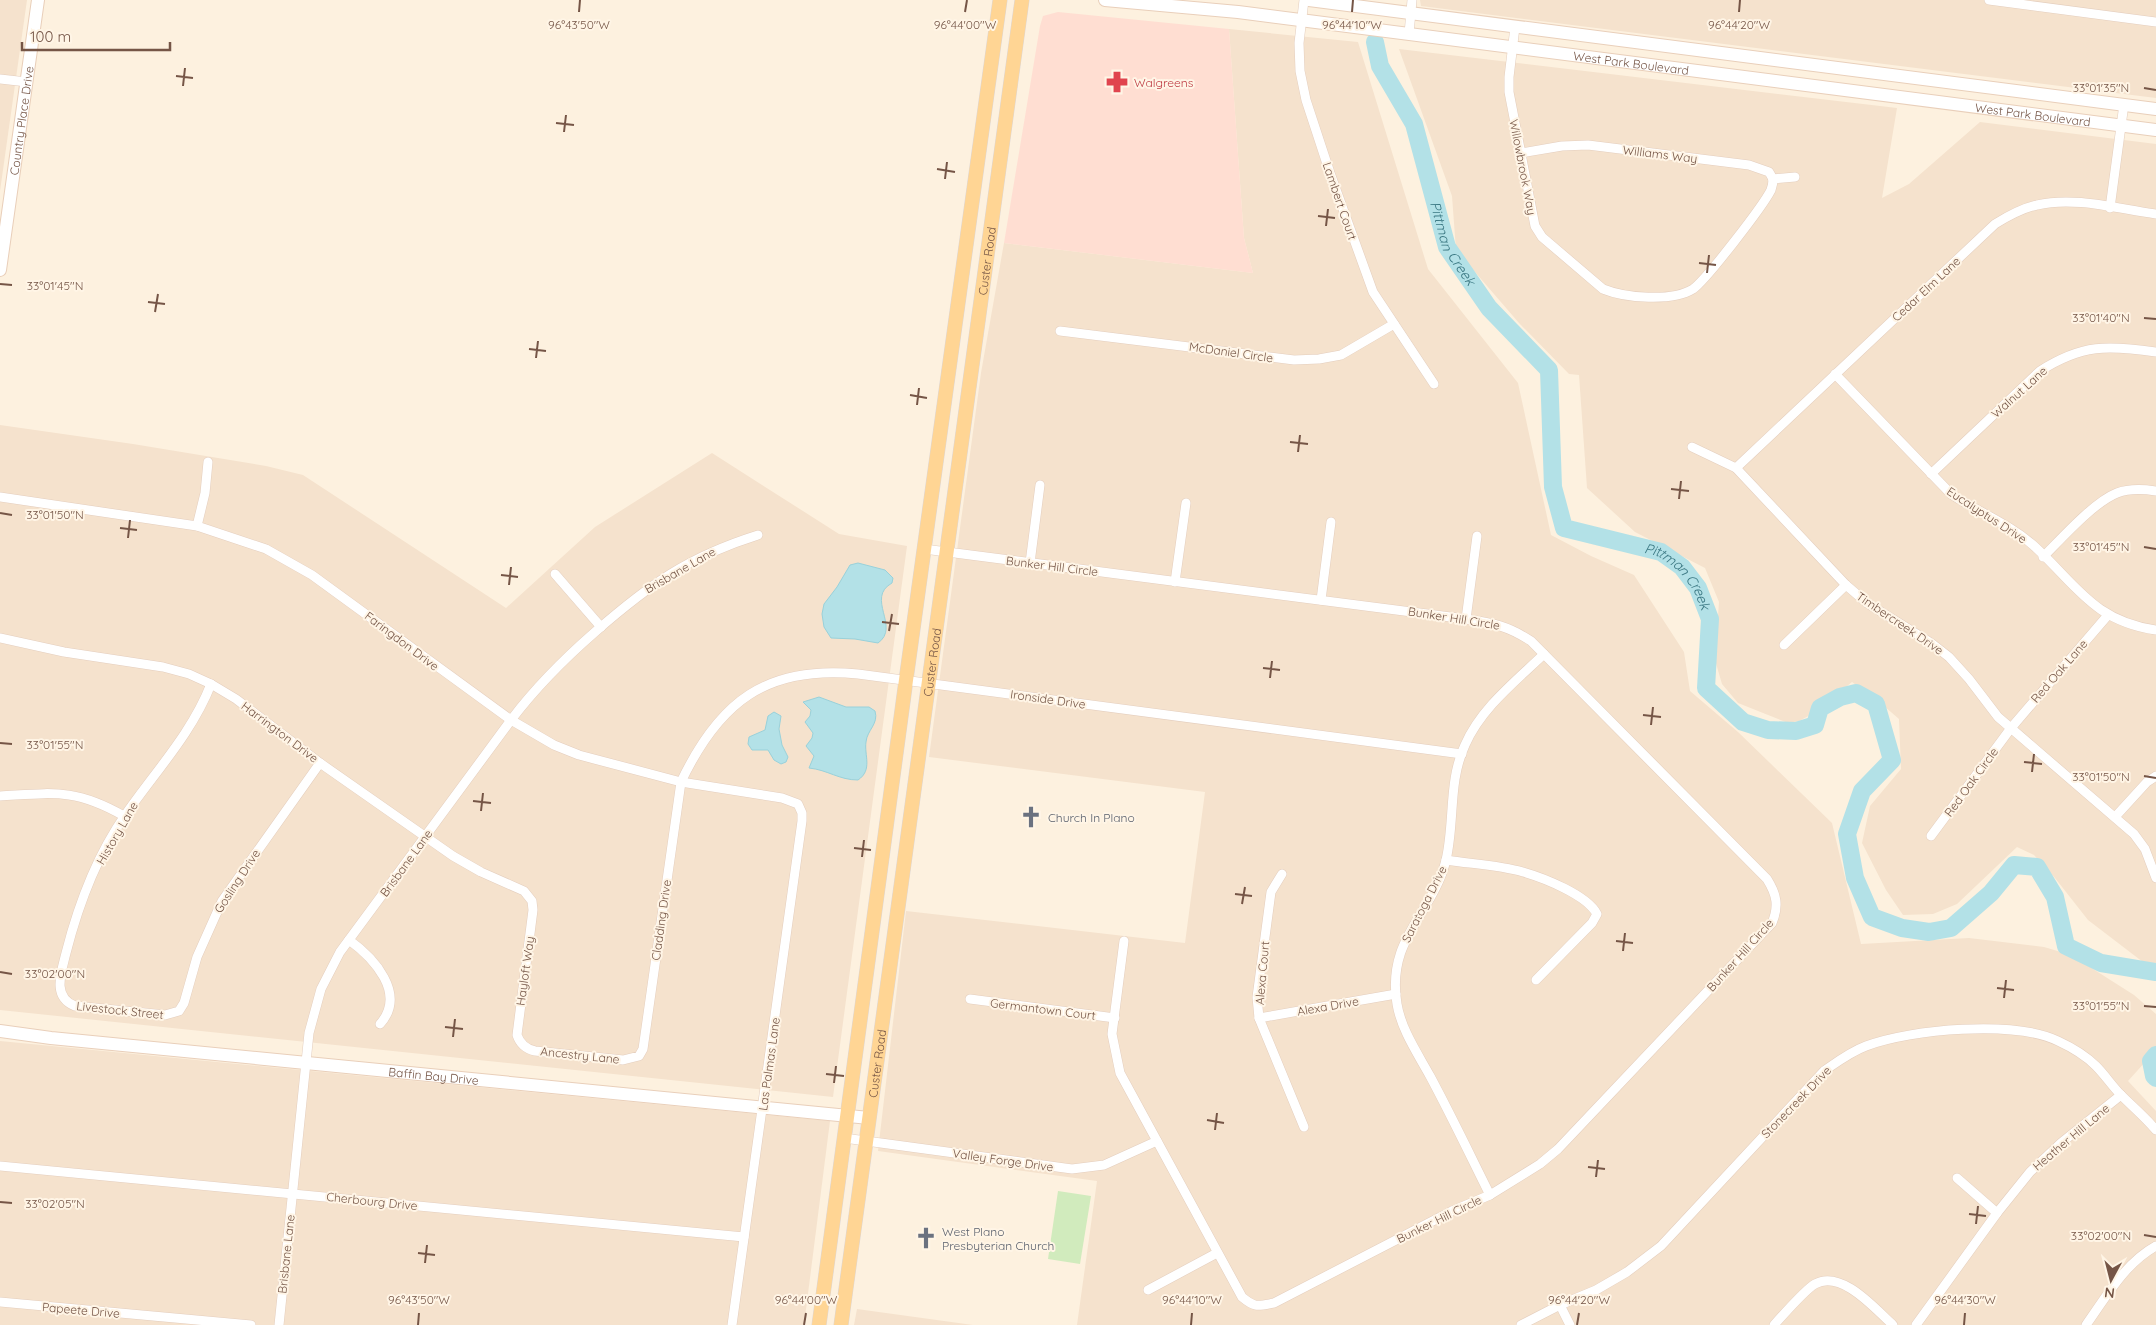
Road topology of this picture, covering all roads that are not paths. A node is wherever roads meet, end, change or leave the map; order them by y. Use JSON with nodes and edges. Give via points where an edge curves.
{"nodes":[{"id":1,"x":38,"y":0,"type":"edge"},
{"id":2,"x":1000,"y":0,"type":"edge"},
{"id":3,"x":1022,"y":0,"type":"edge"},
{"id":4,"x":1105,"y":0,"type":"edge"},
{"id":5,"x":1304,"y":0,"type":"edge"},
{"id":6,"x":1309,"y":0,"type":"edge"},
{"id":7,"x":1412,"y":0,"type":"edge"},
{"id":8,"x":1989,"y":0,"type":"edge"},
{"id":9,"x":1195,"y":4,"type":"edge"},
{"id":10,"x":1411,"y":13,"type":"junction"},
{"id":11,"x":1301,"y":21,"type":"junction"},
{"id":12,"x":2156,"y":22,"type":"edge"},
{"id":13,"x":1515,"y":27,"type":"junction"},
{"id":14,"x":1409,"y":34,"type":"junction"},
{"id":15,"x":1512,"y":48,"type":"junction"},
{"id":16,"x":0,"y":79,"type":"edge"},
{"id":17,"x":26,"y":82,"type":"junction"},
{"id":18,"x":2124,"y":104,"type":"junction"},
{"id":19,"x":2156,"y":109,"type":"edge"},
{"id":20,"x":2121,"y":126,"type":"junction"},
{"id":21,"x":2156,"y":130,"type":"edge"},
{"id":22,"x":1521,"y":153,"type":"junction"},
{"id":23,"x":1795,"y":177,"type":"dead end"},
{"id":24,"x":1773,"y":179,"type":"junction"},
{"id":25,"x":2110,"y":208,"type":"junction"},
{"id":26,"x":2156,"y":214,"type":"edge"},
{"id":27,"x":4,"y":219,"type":"edge"},
{"id":28,"x":0,"y":270,"type":"edge"},
{"id":29,"x":1394,"y":324,"type":"junction"},
{"id":30,"x":1060,"y":331,"type":"dead end"},
{"id":31,"x":2156,"y":352,"type":"edge"},
{"id":32,"x":1835,"y":374,"type":"junction"},
{"id":33,"x":1434,"y":384,"type":"dead end"},
{"id":34,"x":1692,"y":447,"type":"dead end"},
{"id":35,"x":208,"y":462,"type":"dead end"},
{"id":36,"x":1736,"y":468,"type":"junction"},
{"id":37,"x":1931,"y":474,"type":"junction"},
{"id":38,"x":1040,"y":484,"type":"dead end"},
{"id":39,"x":2156,"y":491,"type":"edge"},
{"id":40,"x":0,"y":497,"type":"edge"},
{"id":41,"x":1186,"y":503,"type":"dead end"},
{"id":42,"x":1331,"y":522,"type":"dead end"},
{"id":43,"x":197,"y":526,"type":"junction"},
{"id":44,"x":758,"y":535,"type":"dead end"},
{"id":45,"x":1477,"y":536,"type":"dead end"},
{"id":46,"x":924,"y":549,"type":"junction"},
{"id":47,"x":946,"y":552,"type":"junction"},
{"id":48,"x":2043,"y":557,"type":"junction"},
{"id":49,"x":1030,"y":563,"type":"junction"},
{"id":50,"x":554,"y":574,"type":"dead end"},
{"id":51,"x":1176,"y":582,"type":"junction"},
{"id":52,"x":1846,"y":584,"type":"junction"},
{"id":53,"x":1321,"y":600,"type":"junction"},
{"id":54,"x":2108,"y":615,"type":"junction"},
{"id":55,"x":1466,"y":619,"type":"junction"},
{"id":56,"x":601,"y":627,"type":"junction"},
{"id":57,"x":2156,"y":630,"type":"edge"},
{"id":58,"x":0,"y":638,"type":"edge"},
{"id":59,"x":1784,"y":645,"type":"dead end"},
{"id":60,"x":1544,"y":654,"type":"junction"},
{"id":61,"x":906,"y":680,"type":"junction"},
{"id":62,"x":928,"y":682,"type":"junction"},
{"id":63,"x":211,"y":684,"type":"junction"},
{"id":64,"x":511,"y":720,"type":"junction"},
{"id":65,"x":2011,"y":728,"type":"junction"},
{"id":66,"x":1462,"y":754,"type":"junction"},
{"id":67,"x":320,"y":763,"type":"junction"},
{"id":68,"x":2156,"y":776,"type":"edge"},
{"id":69,"x":681,"y":782,"type":"junction"},
{"id":70,"x":0,"y":796,"type":"edge"},
{"id":71,"x":798,"y":804,"type":"joint"},
{"id":72,"x":124,"y":816,"type":"junction"},
{"id":73,"x":2115,"y":817,"type":"junction"},
{"id":74,"x":1931,"y":836,"type":"dead end"},
{"id":75,"x":424,"y":837,"type":"junction"},
{"id":76,"x":1446,"y":860,"type":"junction"},
{"id":77,"x":1282,"y":874,"type":"dead end"},
{"id":78,"x":2156,"y":878,"type":"edge"},
{"id":79,"x":530,"y":897,"type":"joint"},
{"id":80,"x":349,"y":940,"type":"junction"},
{"id":81,"x":1124,"y":941,"type":"dead end"},
{"id":82,"x":1536,"y":980,"type":"dead end"},
{"id":83,"x":1396,"y":994,"type":"junction"},
{"id":84,"x":63,"y":998,"type":"joint"},
{"id":85,"x":970,"y":1000,"type":"dead end"},
{"id":86,"x":179,"y":1011,"type":"joint"},
{"id":87,"x":1115,"y":1018,"type":"junction"},
{"id":88,"x":1259,"y":1018,"type":"junction"},
{"id":89,"x":380,"y":1024,"type":"dead end"},
{"id":90,"x":0,"y":1031,"type":"edge"},
{"id":91,"x":522,"y":1044,"type":"joint"},
{"id":92,"x":639,"y":1056,"type":"joint"},
{"id":93,"x":306,"y":1062,"type":"junction"},
{"id":94,"x":2121,"y":1095,"type":"junction"},
{"id":95,"x":763,"y":1107,"type":"junction"},
{"id":96,"x":848,"y":1115,"type":"junction"},
{"id":97,"x":869,"y":1118,"type":"junction"},
{"id":98,"x":1304,"y":1127,"type":"dead end"},
{"id":99,"x":2156,"y":1130,"type":"edge"},
{"id":100,"x":844,"y":1138,"type":"junction"},
{"id":101,"x":866,"y":1141,"type":"junction"},
{"id":102,"x":1157,"y":1141,"type":"junction"},
{"id":103,"x":0,"y":1166,"type":"edge"},
{"id":104,"x":1957,"y":1178,"type":"dead end"},
{"id":105,"x":291,"y":1193,"type":"junction"},
{"id":106,"x":1490,"y":1194,"type":"junction"},
{"id":107,"x":1997,"y":1213,"type":"junction"},
{"id":108,"x":744,"y":1237,"type":"junction"},
{"id":109,"x":2156,"y":1246,"type":"edge"},
{"id":110,"x":1218,"y":1254,"type":"junction"},
{"id":111,"x":1148,"y":1290,"type":"dead end"},
{"id":112,"x":0,"y":1302,"type":"edge"},
{"id":113,"x":1560,"y":1305,"type":"junction"},
{"id":114,"x":251,"y":1325,"type":"edge"},
{"id":115,"x":279,"y":1325,"type":"edge"},
{"id":116,"x":732,"y":1325,"type":"edge"},
{"id":117,"x":819,"y":1325,"type":"edge"},
{"id":118,"x":841,"y":1325,"type":"edge"},
{"id":119,"x":1520,"y":1325,"type":"edge"},
{"id":120,"x":1570,"y":1325,"type":"edge"},
{"id":121,"x":1774,"y":1325,"type":"edge"},
{"id":122,"x":1893,"y":1325,"type":"edge"},
{"id":123,"x":1916,"y":1325,"type":"edge"},
{"id":124,"x":2086,"y":1325,"type":"edge"}],
"edges":[{"from":1,"to":17,"type":"main road","name":"Country Place Drive"},
{"from":2,"to":46,"type":"main road","name":"Custer Road"},
{"from":3,"to":47,"type":"main road","name":"Custer Road"},
{"from":4,"to":9,"type":"main road","name":"West Park Boulevard"},
{"from":5,"to":11,"type":"street","name":"Lambert Court"},
{"from":6,"to":10,"type":"main road","name":"West Park Boulevard"},
{"from":7,"to":10,"type":"street"},
{"from":8,"to":12,"type":"street"},
{"from":9,"to":11,"type":"main road","name":"West Park Boulevard"},
{"from":10,"to":13,"type":"main road","name":"West Park Boulevard"},
{"from":10,"to":14,"type":"street"},
{"from":11,"to":14,"type":"main road","name":"West Park Boulevard"},
{"from":11,"to":29,"type":"street","name":"Lambert Court","via":[[1300,71],[1306,100],[1362,266],[1373,292]]},
{"from":13,"to":15,"type":"street","name":"Willowbrook Way"},
{"from":13,"to":18,"type":"main road","name":"West Park Boulevard"},
{"from":14,"to":15,"type":"main road","name":"West Park Boulevard"},
{"from":15,"to":20,"type":"main road","name":"West Park Boulevard"},
{"from":15,"to":22,"type":"street","name":"Willowbrook Way","via":[[1509,92]]},
{"from":16,"to":17,"type":"street"},
{"from":17,"to":27,"type":"main road","name":"Country Place Drive"},
{"from":18,"to":19,"type":"main road","name":"West Park Boulevard"},
{"from":18,"to":20,"type":"street"},
{"from":20,"to":21,"type":"main road","name":"West Park Boulevard"},
{"from":20,"to":25,"type":"street"},
{"from":22,"to":24,"type":"street","name":"Williams Way","via":[[1588,145],[1749,165],[1769,172]]},
{"from":22,"to":24,"type":"street","name":"Willowbrook Way","via":[[1535,226],[1542,237],[1603,289],[1615,294],[1661,297],[1692,289],[1757,210],[1772,188]]},
{"from":23,"to":24,"type":"street"},
{"from":25,"to":26,"type":"street","name":"Cedar Elm Lane"},
{"from":25,"to":32,"type":"street","name":"Cedar Elm Lane","via":[[2059,202],[2036,205],[2008,216],[1995,224]]},
{"from":27,"to":28,"type":"main road","name":"Country Place Drive"},
{"from":29,"to":30,"type":"street","name":"McDaniel Circle","via":[[1341,355],[1294,360]]},
{"from":29,"to":33,"type":"street","name":"Lambert Court"},
{"from":31,"to":37,"type":"street","name":"Walnut Lane","via":[[2106,347],[2060,358],[2040,371]]},
{"from":32,"to":36,"type":"street","name":"Cedar Elm Lane"},
{"from":32,"to":37,"type":"street","name":"Eucalyptus Drive"},
{"from":34,"to":36,"type":"street","name":"Timbercreek Drive"},
{"from":35,"to":43,"type":"street"},
{"from":36,"to":52,"type":"street","name":"Timbercreek Drive"},
{"from":37,"to":48,"type":"street","name":"Eucalyptus Drive","via":[[1952,494],[2033,545]]},
{"from":38,"to":49,"type":"street"},
{"from":39,"to":48,"type":"street","via":[[2135,489],[2117,493],[2087,515]]},
{"from":40,"to":43,"type":"street","name":"Faringdon Drive"},
{"from":41,"to":51,"type":"street"},
{"from":42,"to":53,"type":"street"},
{"from":43,"to":64,"type":"street","name":"Faringdon Drive","via":[[266,549],[312,575]]},
{"from":44,"to":56,"type":"street","name":"Brisbane Lane","via":[[723,546],[661,578],[635,596]]},
{"from":45,"to":55,"type":"street"},
{"from":46,"to":47,"type":"street","name":"Bunker Hill Circle"},
{"from":46,"to":61,"type":"main road","name":"Custer Road"},
{"from":47,"to":49,"type":"street","name":"Bunker Hill Circle"},
{"from":47,"to":62,"type":"main road","name":"Custer Road"},
{"from":48,"to":54,"type":"street","name":"Eucalyptus Drive","via":[[2092,606]]},
{"from":49,"to":51,"type":"street","name":"Bunker Hill Circle"},
{"from":50,"to":56,"type":"street"},
{"from":51,"to":53,"type":"street","name":"Bunker Hill Circle"},
{"from":52,"to":59,"type":"street"},
{"from":52,"to":65,"type":"street","name":"Timbercreek Drive","via":[[1867,603],[1949,657]]},
{"from":53,"to":55,"type":"street","name":"Bunker Hill Circle"},
{"from":54,"to":57,"type":"street","name":"Eucalyptus Drive","via":[[2125,623]]},
{"from":54,"to":65,"type":"street","name":"Red Oak Lane"},
{"from":55,"to":60,"type":"street","name":"Bunker Hill Circle","via":[[1498,623],[1515,630]]},
{"from":56,"to":64,"type":"street","name":"Brisbane Lane","via":[[533,691]]},
{"from":58,"to":63,"type":"street","name":"Harrington Drive","via":[[64,652],[163,667]]},
{"from":60,"to":66,"type":"street","name":"Saratoga Drive","via":[[1475,726]]},
{"from":60,"to":106,"type":"street","name":"Bunker Hill Circle","via":[[1767,879],[1776,893],[1776,914],[1772,923],[1558,1149],[1540,1164]]},
{"from":61,"to":62,"type":"street","name":"Ironside Drive"},
{"from":61,"to":69,"type":"street","name":"Ironside Drive","via":[[835,671],[780,679],[744,698],[727,712],[698,747]]},
{"from":61,"to":96,"type":"main road","name":"Custer Road"},
{"from":62,"to":66,"type":"street","name":"Ironside Drive"},
{"from":62,"to":97,"type":"main road","name":"Custer Road"},
{"from":63,"to":67,"type":"street","name":"Harrington Drive","via":[[249,708]]},
{"from":63,"to":72,"type":"street","name":"History Lane","via":[[193,720]]},
{"from":64,"to":69,"type":"street","name":"Faringdon Drive","via":[[535,736],[578,755]]},
{"from":64,"to":75,"type":"street","name":"Brisbane Lane"},
{"from":65,"to":73,"type":"street","name":"Timbercreek Drive"},
{"from":65,"to":74,"type":"street","name":"Red Oak Circle"},
{"from":66,"to":76,"type":"street","name":"Saratoga Drive","via":[[1456,767]]},
{"from":67,"to":75,"type":"street","name":"Harrington Drive"},
{"from":67,"to":86,"type":"street","name":"Gosling Drive","via":[[222,901],[205,936]]},
{"from":68,"to":73,"type":"street"},
{"from":69,"to":71,"type":"street","name":"Faringdon Drive","via":[[782,798]]},
{"from":69,"to":92,"type":"street","name":"Cladding Drive","via":[[643,1050]]},
{"from":70,"to":72,"type":"street","via":[[46,792],[74,795]]},
{"from":71,"to":95,"type":"street","name":"Las Palmas Lane","via":[[802,821]]},
{"from":72,"to":84,"type":"street","name":"History Lane","via":[[96,869],[72,932],[60,983]]},
{"from":73,"to":78,"type":"street","name":"Timbercreek Drive","via":[[2145,848]]},
{"from":75,"to":79,"type":"street","name":"Harrington Drive"},
{"from":75,"to":80,"type":"street","name":"Brisbane Lane"},
{"from":76,"to":82,"type":"street","via":[[1523,872],[1570,891],[1594,908],[1597,914],[1592,923]]},
{"from":76,"to":83,"type":"street","name":"Saratoga Drive","via":[[1431,896],[1404,941],[1396,972]]},
{"from":77,"to":88,"type":"street","name":"Alexa Court","via":[[1271,892],[1257,997]]},
{"from":79,"to":91,"type":"street","name":"Hayloft Way","via":[[533,910],[517,1035]]},
{"from":80,"to":89,"type":"street","via":[[374,961],[384,978],[391,1005]]},
{"from":80,"to":93,"type":"street","name":"Brisbane Lane","via":[[322,989],[309,1033]]},
{"from":81,"to":87,"type":"street","name":"Bunker Hill Circle"},
{"from":83,"to":88,"type":"street","name":"Alexa Drive"},
{"from":83,"to":106,"type":"street","name":"Saratoga Drive","via":[[1409,1036]]},
{"from":84,"to":86,"type":"street","name":"Livestock Street","via":[[75,1006],[165,1015]]},
{"from":85,"to":87,"type":"street","name":"Germantown Court"},
{"from":87,"to":102,"type":"street","name":"Bunker Hill Circle","via":[[1112,1034],[1120,1073]]},
{"from":88,"to":98,"type":"street","name":"Alexa Court"},
{"from":90,"to":93,"type":"main road","name":"Baffin Bay Drive"},
{"from":91,"to":92,"type":"street","name":"Ancestry Lane","via":[[536,1051],[623,1060]]},
{"from":93,"to":95,"type":"main road","name":"Baffin Bay Drive"},
{"from":93,"to":105,"type":"street","name":"Brisbane Lane"},
{"from":94,"to":99,"type":"street","name":"Stonecreek Drive"},
{"from":94,"to":107,"type":"street","name":"Heather Hill Lane","via":[[2030,1172]]},
{"from":94,"to":113,"type":"street","name":"Stonecreek Drive","via":[[2095,1065],[2056,1040],[2032,1033],[1956,1030],[1915,1034],[1866,1046],[1824,1071],[1661,1246],[1627,1272]]},
{"from":95,"to":96,"type":"main road","name":"Baffin Bay Drive"},
{"from":95,"to":108,"type":"street","name":"Las Palmas Lane"},
{"from":96,"to":97,"type":"main road","name":"Baffin Bay Drive"},
{"from":96,"to":100,"type":"main road","name":"Custer Road"},
{"from":97,"to":101,"type":"main road","name":"Custer Road"},
{"from":100,"to":101,"type":"street","name":"Valley Forge Drive"},
{"from":100,"to":117,"type":"main road","name":"Custer Road"},
{"from":101,"to":102,"type":"street","name":"Valley Forge Drive","via":[[1072,1169],[1116,1161]]},
{"from":101,"to":118,"type":"main road","name":"Custer Road"},
{"from":102,"to":110,"type":"street","name":"Bunker Hill Circle"},
{"from":103,"to":105,"type":"street","name":"Cherbourg Drive"},
{"from":104,"to":107,"type":"street"},
{"from":105,"to":108,"type":"street","name":"Cherbourg Drive"},
{"from":105,"to":115,"type":"street","name":"Brisbane Lane"},
{"from":106,"to":110,"type":"street","name":"Bunker Hill Circle","via":[[1274,1303],[1252,1306],[1242,1298]]},
{"from":107,"to":123,"type":"street","name":"Heather Hill Lane"},
{"from":108,"to":116,"type":"street","name":"Las Palmas Lane"},
{"from":109,"to":124,"type":"street","via":[[2130,1266]]},
{"from":110,"to":111,"type":"street"},
{"from":112,"to":114,"type":"street","name":"Papeete Drive"},
{"from":113,"to":119,"type":"street","name":"Stonecreek Drive"},
{"from":113,"to":120,"type":"street"},
{"from":121,"to":122,"type":"street","via":[[1815,1283],[1827,1281],[1849,1286]]}]}
